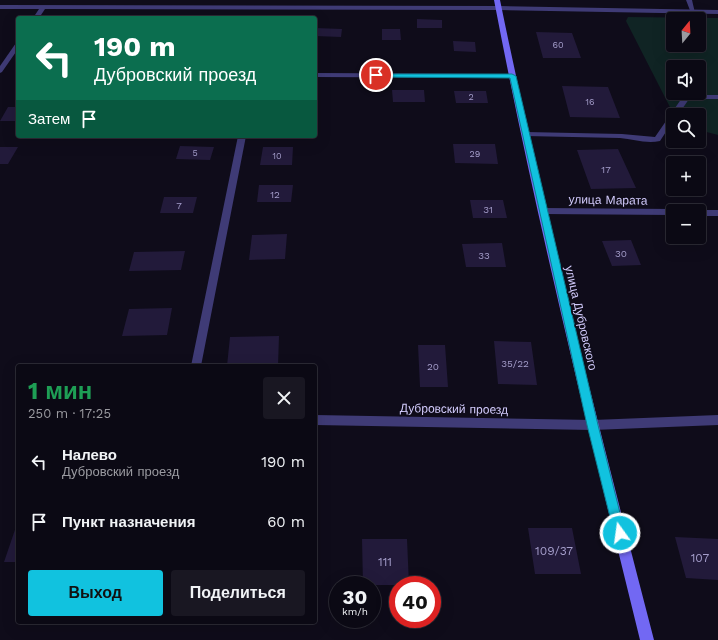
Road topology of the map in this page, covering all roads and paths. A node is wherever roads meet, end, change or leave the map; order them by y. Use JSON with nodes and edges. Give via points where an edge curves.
{"nodes":[{"id":1,"x":689,"y":0,"type":"edge"},
{"id":2,"x":498,"y":4,"type":"edge"},
{"id":3,"x":0,"y":7,"type":"edge"},
{"id":4,"x":43,"y":7,"type":"junction"},
{"id":5,"x":693,"y":12,"type":"joint"},
{"id":6,"x":706,"y":12,"type":"edge"},
{"id":7,"x":718,"y":12,"type":"edge"},
{"id":8,"x":37,"y":16,"type":"edge"},
{"id":9,"x":16,"y":47,"type":"edge"},
{"id":10,"x":0,"y":71,"type":"edge"},
{"id":11,"x":317,"y":74,"type":"edge"},
{"id":12,"x":512,"y":76,"type":"junction"},
{"id":13,"x":718,"y":97,"type":"edge"},
{"id":14,"x":679,"y":108,"type":"edge"},
{"id":15,"x":666,"y":126,"type":"edge"},
{"id":16,"x":526,"y":134,"type":"junction"},
{"id":17,"x":242,"y":138,"type":"edge"},
{"id":18,"x":544,"y":211,"type":"junction"},
{"id":19,"x":666,"y":212,"type":"edge"},
{"id":20,"x":706,"y":212,"type":"edge"},
{"id":21,"x":718,"y":213,"type":"edge"},
{"id":22,"x":196,"y":364,"type":"edge"},
{"id":23,"x":317,"y":420,"type":"edge"},
{"id":24,"x":718,"y":420,"type":"edge"},
{"id":25,"x":592,"y":425,"type":"junction"},
{"id":26,"x":647,"y":640,"type":"edge"}],
"edges":[{"from":1,"to":5,"type":"street"},
{"from":2,"to":4,"type":"street"},
{"from":2,"to":5,"type":"street"},
{"from":2,"to":12,"type":"street","name":"улица Дубровского"},
{"from":3,"to":4,"type":"street"},
{"from":4,"to":8,"type":"street"},
{"from":6,"to":7,"type":"street"},
{"from":9,"to":10,"type":"street"},
{"from":11,"to":12,"type":"street"},
{"from":12,"to":16,"type":"street","name":"улица Дубровского"},
{"from":13,"to":14,"type":"street","via":[[687,97]]},
{"from":15,"to":16,"type":"street","via":[[657,139]]},
{"from":16,"to":18,"type":"street","name":"улица Дубровского"},
{"from":17,"to":22,"type":"street"},
{"from":18,"to":19,"type":"street","name":"улица Марата"},
{"from":18,"to":25,"type":"street","name":"улица Дубровского"},
{"from":20,"to":21,"type":"street"},
{"from":23,"to":25,"type":"street","name":"Дубровский проезд"},
{"from":24,"to":25,"type":"street","name":"Дубровский проезд"},
{"from":25,"to":26,"type":"street","name":"улица Дубровского"}]}
